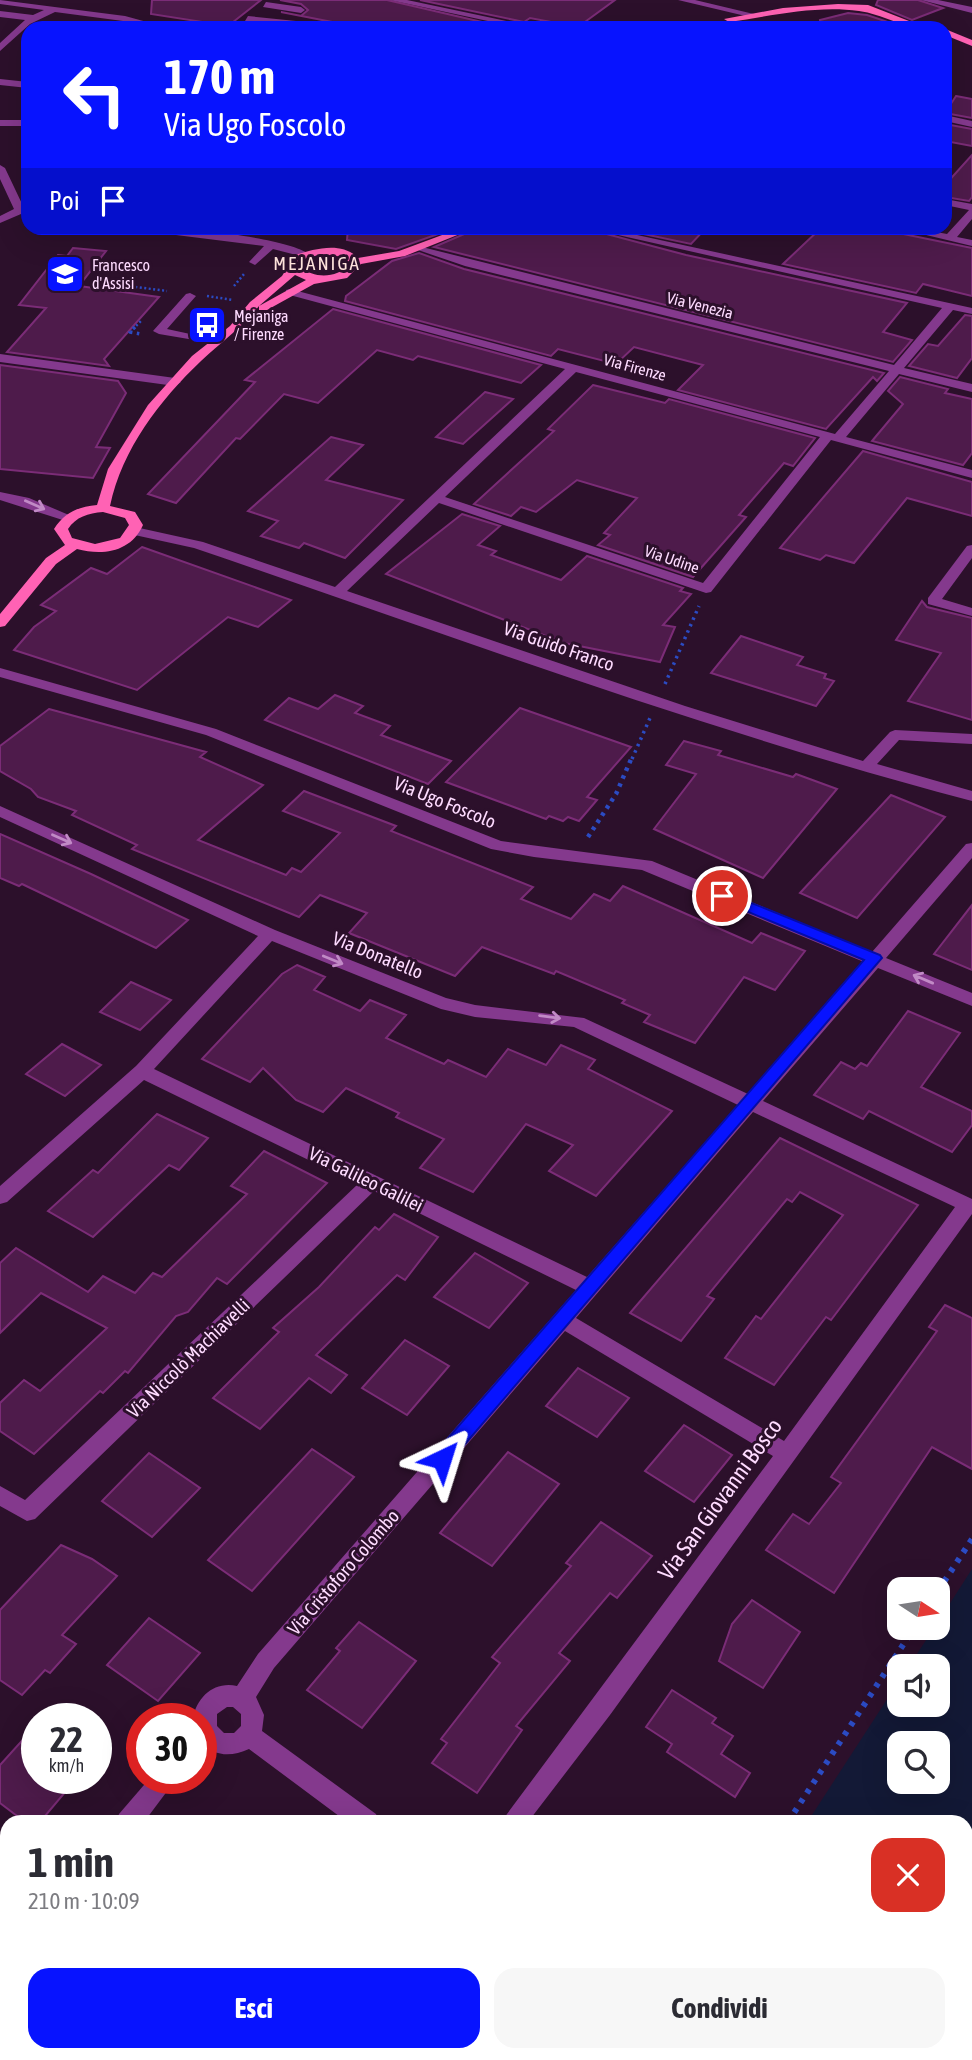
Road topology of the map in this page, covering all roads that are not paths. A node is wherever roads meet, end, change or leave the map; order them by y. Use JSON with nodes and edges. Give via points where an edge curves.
{"nodes":[{"id":1,"x":71,"y":0,"type":"edge"},
{"id":2,"x":394,"y":0,"type":"edge"},
{"id":3,"x":682,"y":0,"type":"edge"},
{"id":4,"x":788,"y":0,"type":"edge"},
{"id":5,"x":824,"y":0,"type":"edge"},
{"id":6,"x":852,"y":0,"type":"edge"},
{"id":7,"x":869,"y":0,"type":"edge"},
{"id":8,"x":925,"y":0,"type":"edge"},
{"id":9,"x":0,"y":1,"type":"edge"},
{"id":10,"x":270,"y":3,"type":"edge"},
{"id":11,"x":302,"y":5,"type":"edge"},
{"id":12,"x":54,"y":9,"type":"junction"},
{"id":13,"x":972,"y":10,"type":"edge"},
{"id":14,"x":873,"y":11,"type":"junction"},
{"id":15,"x":740,"y":12,"type":"junction"},
{"id":16,"x":781,"y":12,"type":"junction"},
{"id":17,"x":0,"y":14,"type":"edge"},
{"id":18,"x":754,"y":15,"type":"junction"},
{"id":19,"x":33,"y":18,"type":"junction"},
{"id":20,"x":28,"y":21,"type":"edge"},
{"id":21,"x":123,"y":21,"type":"edge"},
{"id":22,"x":262,"y":21,"type":"edge"},
{"id":23,"x":500,"y":21,"type":"edge"},
{"id":24,"x":902,"y":21,"type":"edge"},
{"id":25,"x":918,"y":21,"type":"edge"},
{"id":26,"x":21,"y":26,"type":"edge"},
{"id":27,"x":5,"y":36,"type":"edge"},
{"id":28,"x":0,"y":48,"type":"edge"},
{"id":29,"x":0,"y":82,"type":"edge"},
{"id":30,"x":21,"y":84,"type":"edge"},
{"id":31,"x":952,"y":120,"type":"edge"},
{"id":32,"x":0,"y":123,"type":"edge"},
{"id":33,"x":21,"y":123,"type":"edge"},
{"id":34,"x":972,"y":124,"type":"edge"},
{"id":35,"x":0,"y":168,"type":"edge"},
{"id":36,"x":952,"y":204,"type":"edge"},
{"id":37,"x":21,"y":206,"type":"edge"},
{"id":38,"x":972,"y":210,"type":"edge"},
{"id":39,"x":21,"y":212,"type":"edge"},
{"id":40,"x":0,"y":220,"type":"edge"},
{"id":41,"x":196,"y":235,"type":"edge"},
{"id":42,"x":453,"y":235,"type":"edge"},
{"id":43,"x":624,"y":235,"type":"edge"},
{"id":44,"x":936,"y":235,"type":"edge"},
{"id":45,"x":950,"y":238,"type":"junction"},
{"id":46,"x":972,"y":243,"type":"edge"},
{"id":47,"x":271,"y":245,"type":"junction"},
{"id":48,"x":422,"y":248,"type":"junction"},
{"id":49,"x":304,"y":254,"type":"junction"},
{"id":50,"x":255,"y":262,"type":"dead end"},
{"id":51,"x":356,"y":262,"type":"junction"},
{"id":52,"x":294,"y":268,"type":"junction"},
{"id":53,"x":326,"y":278,"type":"junction"},
{"id":54,"x":290,"y":292,"type":"junction"},
{"id":55,"x":190,"y":296,"type":"dead end"},
{"id":56,"x":950,"y":306,"type":"junction"},
{"id":57,"x":972,"y":311,"type":"edge"},
{"id":58,"x":244,"y":318,"type":"junction"},
{"id":59,"x":214,"y":342,"type":"junction"},
{"id":60,"x":0,"y":358,"type":"edge"},
{"id":61,"x":574,"y":368,"type":"junction"},
{"id":62,"x":896,"y":370,"type":"junction"},
{"id":63,"x":175,"y":382,"type":"junction"},
{"id":64,"x":972,"y":388,"type":"edge"},
{"id":65,"x":834,"y":435,"type":"junction"},
{"id":66,"x":972,"y":474,"type":"edge"},
{"id":67,"x":0,"y":496,"type":"edge"},
{"id":68,"x":439,"y":499,"type":"junction"},
{"id":69,"x":103,"y":508,"type":"junction"},
{"id":70,"x":69,"y":518,"type":"junction"},
{"id":71,"x":135,"y":531,"type":"junction"},
{"id":72,"x":73,"y":545,"type":"junction"},
{"id":73,"x":972,"y":549,"type":"edge"},
{"id":74,"x":338,"y":592,"type":"junction"},
{"id":75,"x":972,"y":612,"type":"edge"},
{"id":76,"x":0,"y":623,"type":"edge"},
{"id":77,"x":0,"y":672,"type":"edge"},
{"id":78,"x":972,"y":739,"type":"edge"},
{"id":79,"x":866,"y":767,"type":"junction"},
{"id":80,"x":972,"y":796,"type":"edge"},
{"id":81,"x":972,"y":805,"type":"edge"},
{"id":82,"x":0,"y":811,"type":"edge"},
{"id":83,"x":972,"y":811,"type":"edge"},
{"id":84,"x":972,"y":848,"type":"edge"},
{"id":85,"x":270,"y":934,"type":"junction"},
{"id":86,"x":874,"y":958,"type":"junction"},
{"id":87,"x":972,"y":1000,"type":"edge"},
{"id":88,"x":142,"y":1071,"type":"junction"},
{"id":89,"x":749,"y":1102,"type":"junction"},
{"id":90,"x":372,"y":1182,"type":"junction"},
{"id":91,"x":1,"y":1195,"type":"edge"},
{"id":92,"x":970,"y":1206,"type":"edge"},
{"id":93,"x":589,"y":1287,"type":"junction"},
{"id":94,"x":561,"y":1320,"type":"junction"},
{"id":95,"x":786,"y":1452,"type":"junction"},
{"id":96,"x":0,"y":1495,"type":"edge"},
{"id":97,"x":243,"y":1699,"type":"junction"},
{"id":98,"x":217,"y":1703,"type":"edge"},
{"id":99,"x":248,"y":1735,"type":"junction"},
{"id":100,"x":217,"y":1742,"type":"edge"},
{"id":101,"x":152,"y":1794,"type":"edge"},
{"id":102,"x":134,"y":1815,"type":"edge"},
{"id":103,"x":357,"y":1815,"type":"edge"},
{"id":104,"x":518,"y":1815,"type":"edge"}],
"edges":[{"from":1,"to":12,"type":"street"},
{"from":2,"to":23,"type":"street"},
{"from":3,"to":15,"type":"street"},
{"from":4,"to":15,"type":"main road"},
{"from":5,"to":16,"type":"main road"},
{"from":6,"to":14,"type":"main road"},
{"from":7,"to":25,"type":"main road"},
{"from":8,"to":13,"type":"street"},
{"from":9,"to":12,"type":"street"},
{"from":10,"to":11,"type":"street"},
{"from":10,"to":22,"type":"street","via":[[248,19]]},
{"from":12,"to":19,"type":"street"},
{"from":12,"to":21,"type":"street"},
{"from":14,"to":16,"type":"main road","via":[[841,4]]},
{"from":14,"to":24,"type":"main road"},
{"from":15,"to":18,"type":"street"},
{"from":15,"to":18,"type":"main road","via":[[724,21]]},
{"from":16,"to":18,"type":"main road"},
{"from":17,"to":19,"type":"street"},
{"from":19,"to":20,"type":"street"},
{"from":26,"to":27,"type":"street"},
{"from":27,"to":28,"type":"street"},
{"from":29,"to":30,"type":"street"},
{"from":31,"to":34,"type":"street"},
{"from":32,"to":33,"type":"street"},
{"from":35,"to":37,"type":"street"},
{"from":36,"to":38,"type":"street"},
{"from":38,"to":45,"type":"street"},
{"from":39,"to":40,"type":"street"},
{"from":41,"to":47,"type":"street"},
{"from":42,"to":48,"type":"main road"},
{"from":43,"to":56,"type":"street"},
{"from":44,"to":45,"type":"street"},
{"from":45,"to":46,"type":"street"},
{"from":47,"to":49,"type":"street"},
{"from":47,"to":50,"type":"street"},
{"from":48,"to":51,"type":"main road"},
{"from":48,"to":62,"type":"street","name":"Via Venezia","via":[[469,264]]},
{"from":49,"to":51,"type":"main road","via":[[340,252]]},
{"from":49,"to":52,"type":"main road"},
{"from":51,"to":53,"type":"main road","via":[[349,273]]},
{"from":52,"to":53,"type":"main road","via":[[302,275]]},
{"from":52,"to":58,"type":"main road"},
{"from":53,"to":54,"type":"main road"},
{"from":54,"to":58,"type":"main road"},
{"from":54,"to":61,"type":"street","name":"Via Firenze"},
{"from":55,"to":59,"type":"street","via":[[159,331]]},
{"from":56,"to":57,"type":"street"},
{"from":56,"to":62,"type":"street","name":"Via Udine"},
{"from":58,"to":59,"type":"main road"},
{"from":59,"to":63,"type":"main road"},
{"from":60,"to":63,"type":"street"},
{"from":61,"to":65,"type":"street","name":"Via Firenze"},
{"from":61,"to":68,"type":"street"},
{"from":62,"to":64,"type":"street","name":"Via Venezia"},
{"from":62,"to":65,"type":"street","name":"Via Udine"},
{"from":63,"to":69,"type":"main road","via":[[117,464]]},
{"from":65,"to":66,"type":"street","name":"Via Firenze"},
{"from":65,"to":68,"type":"street","name":"Via Udine","via":[[706,589]]},
{"from":67,"to":70,"type":"street","one_way":true},
{"from":68,"to":74,"type":"street"},
{"from":69,"to":70,"type":"main road"},
{"from":69,"to":71,"type":"main road","via":[[130,515]]},
{"from":70,"to":72,"type":"main road","via":[[61,529]]},
{"from":71,"to":72,"type":"main road","via":[[109,547]]},
{"from":71,"to":74,"type":"street","name":"Via Guido Franco","via":[[198,545]]},
{"from":72,"to":76,"type":"main road","via":[[51,561]]},
{"from":73,"to":75,"type":"street","via":[[933,601]]},
{"from":74,"to":79,"type":"street","name":"Via Guido Franco"},
{"from":77,"to":86,"type":"street","name":"Via Ugo Foscolo","via":[[211,732],[497,845],[535,854],[612,857],[646,864]]},
{"from":78,"to":79,"type":"street","via":[[895,734]]},
{"from":79,"to":80,"type":"street","name":"Via Guido Franco"},
{"from":81,"to":83,"type":"street"},
{"from":82,"to":85,"type":"street","name":"Via Donatello","one_way":true},
{"from":84,"to":86,"type":"street","name":"Via Cristoforo Colombo"},
{"from":85,"to":88,"type":"street"},
{"from":85,"to":89,"type":"street","name":"Via Donatello","one_way":true,"via":[[467,1011],[578,1022]]},
{"from":87,"to":86,"type":"street","name":"Via Ugo Foscolo","one_way":true},
{"from":86,"to":89,"type":"street","name":"Via Cristoforo Colombo"},
{"from":88,"to":90,"type":"street","name":"Via Galileo Galilei"},
{"from":88,"to":91,"type":"street"},
{"from":89,"to":92,"type":"street","name":"Via Donatello"},
{"from":89,"to":93,"type":"street","name":"Via Cristoforo Colombo"},
{"from":90,"to":93,"type":"street","name":"Via Galileo Galilei"},
{"from":90,"to":96,"type":"street","name":"Via Niccolò Machiavelli","via":[[27,1512]]},
{"from":92,"to":95,"type":"street","name":"Via San Giovanni Bosco"},
{"from":93,"to":94,"type":"street","name":"Via Cristoforo Colombo"},
{"from":94,"to":95,"type":"street"},
{"from":94,"to":97,"type":"street","name":"Via Cristoforo Colombo","via":[[266,1661]]},
{"from":95,"to":104,"type":"street","name":"Via San Giovanni Bosco"},
{"from":97,"to":98,"type":"street","via":[[228,1696]]},
{"from":97,"to":99,"type":"street","via":[[254,1715]]},
{"from":99,"to":100,"type":"street"},
{"from":99,"to":103,"type":"street"},
{"from":101,"to":102,"type":"street"}]}
